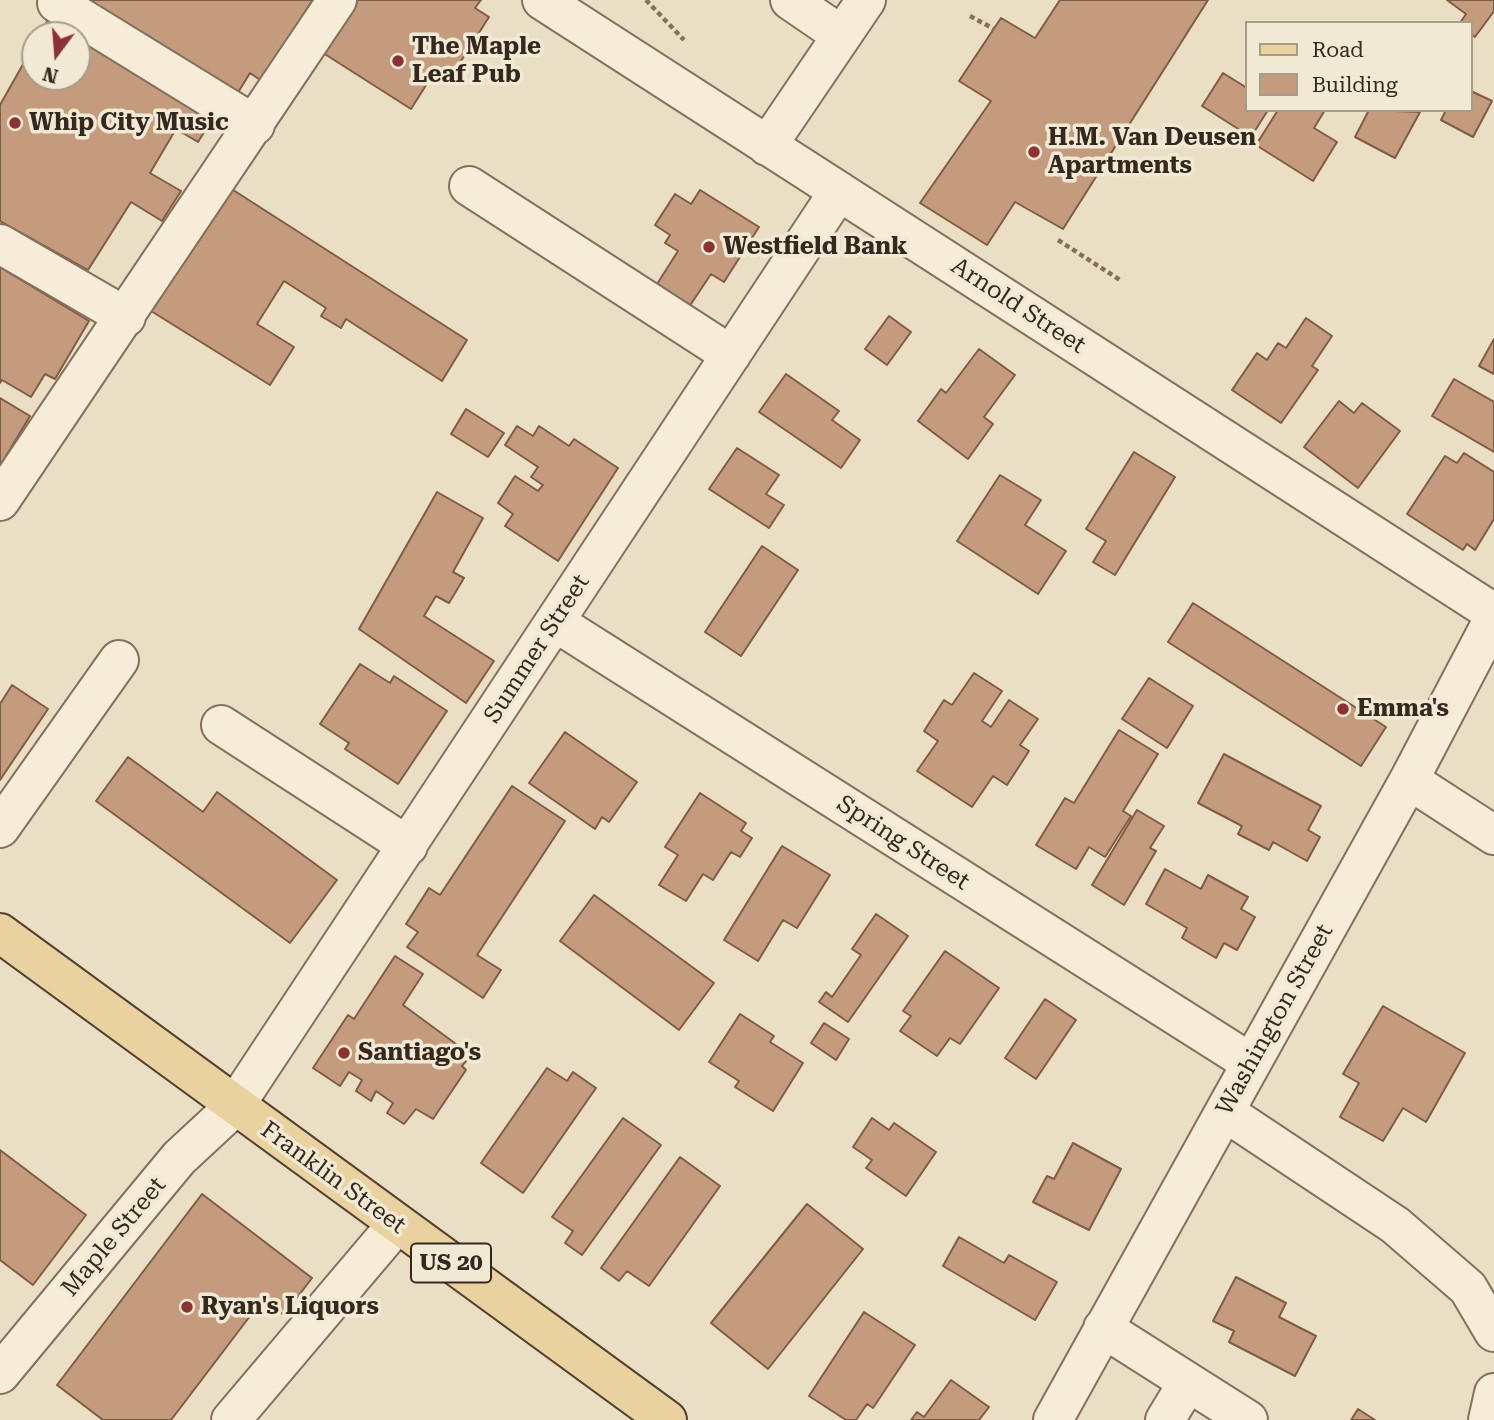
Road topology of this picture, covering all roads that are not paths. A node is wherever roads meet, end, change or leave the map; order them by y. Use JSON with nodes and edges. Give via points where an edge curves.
{"nodes":[{"id":1,"x":337,"y":0,"type":"edge"},
{"id":2,"x":542,"y":0,"type":"edge"},
{"id":3,"x":790,"y":0,"type":"edge"},
{"id":4,"x":866,"y":0,"type":"edge"},
{"id":5,"x":57,"y":3,"type":"dead end"},
{"id":6,"x":841,"y":35,"type":"junction"},
{"id":7,"x":255,"y":125,"type":"junction"},
{"id":8,"x":768,"y":146,"type":"junction"},
{"id":9,"x":469,"y":186,"type":"dead end"},
{"id":10,"x":839,"y":191,"type":"junction"},
{"id":11,"x":0,"y":244,"type":"edge"},
{"id":12,"x":126,"y":317,"type":"junction"},
{"id":13,"x":731,"y":355,"type":"junction"},
{"id":14,"x":0,"y":501,"type":"edge"},
{"id":15,"x":1494,"y":615,"type":"edge"},
{"id":16,"x":555,"y":622,"type":"junction"},
{"id":17,"x":119,"y":660,"type":"dead end"},
{"id":18,"x":221,"y":725,"type":"dead end"},
{"id":19,"x":1409,"y":780,"type":"junction"},
{"id":20,"x":0,"y":828,"type":"edge"},
{"id":21,"x":1494,"y":835,"type":"edge"},
{"id":22,"x":408,"y":846,"type":"junction"},
{"id":23,"x":3,"y":942,"type":"edge"},
{"id":24,"x":1251,"y":1063,"type":"junction"},
{"id":25,"x":234,"y":1107,"type":"junction"},
{"id":26,"x":1225,"y":1111,"type":"junction"},
{"id":27,"x":397,"y":1224,"type":"junction"},
{"id":28,"x":1103,"y":1328,"type":"junction"},
{"id":29,"x":1494,"y":1332,"type":"edge"},
{"id":30,"x":4,"y":1357,"type":"edge"},
{"id":31,"x":1188,"y":1382,"type":"junction"},
{"id":32,"x":1494,"y":1393,"type":"edge"},
{"id":33,"x":231,"y":1420,"type":"edge"},
{"id":34,"x":667,"y":1420,"type":"edge"},
{"id":35,"x":1053,"y":1420,"type":"edge"},
{"id":36,"x":1166,"y":1420,"type":"edge"},
{"id":37,"x":1248,"y":1420,"type":"edge"},
{"id":38,"x":1488,"y":1420,"type":"edge"}],
"edges":[{"from":1,"to":7,"type":"street"},
{"from":2,"to":8,"type":"street","name":"Arnold Street"},
{"from":3,"to":6,"type":"street"},
{"from":4,"to":6,"type":"street"},
{"from":5,"to":7,"type":"street"},
{"from":6,"to":8,"type":"street"},
{"from":7,"to":12,"type":"street"},
{"from":8,"to":10,"type":"street","name":"Arnold Street"},
{"from":9,"to":13,"type":"street"},
{"from":10,"to":13,"type":"street","name":"Summer Street"},
{"from":10,"to":15,"type":"street","name":"Arnold Street"},
{"from":11,"to":12,"type":"street"},
{"from":12,"to":14,"type":"street"},
{"from":13,"to":16,"type":"street","name":"Summer Street"},
{"from":15,"to":19,"type":"street","name":"Washington Street"},
{"from":16,"to":22,"type":"street","name":"Summer Street"},
{"from":16,"to":24,"type":"street","name":"Spring Street"},
{"from":17,"to":20,"type":"street"},
{"from":18,"to":22,"type":"street"},
{"from":19,"to":21,"type":"street"},
{"from":19,"to":24,"type":"street","name":"Washington Street"},
{"from":22,"to":25,"type":"street","name":"Summer Street"},
{"from":23,"to":25,"type":"main road","name":"Franklin Street","number":"US 20"},
{"from":24,"to":26,"type":"street","name":"Washington Street"},
{"from":25,"to":27,"type":"main road","name":"Franklin Street","number":"US 20"},
{"from":25,"to":30,"type":"street","name":"Maple Street","via":[[179,1158]]},
{"from":26,"to":28,"type":"street","name":"Washington Street"},
{"from":26,"to":29,"type":"street","via":[[1395,1225],[1468,1288]]},
{"from":27,"to":33,"type":"street"},
{"from":27,"to":34,"type":"main road","name":"Franklin Street","number":"US 20"},
{"from":28,"to":31,"type":"street"},
{"from":28,"to":35,"type":"street","name":"Washington Street"},
{"from":31,"to":36,"type":"street"},
{"from":31,"to":37,"type":"street"},
{"from":32,"to":38,"type":"street"}]}
